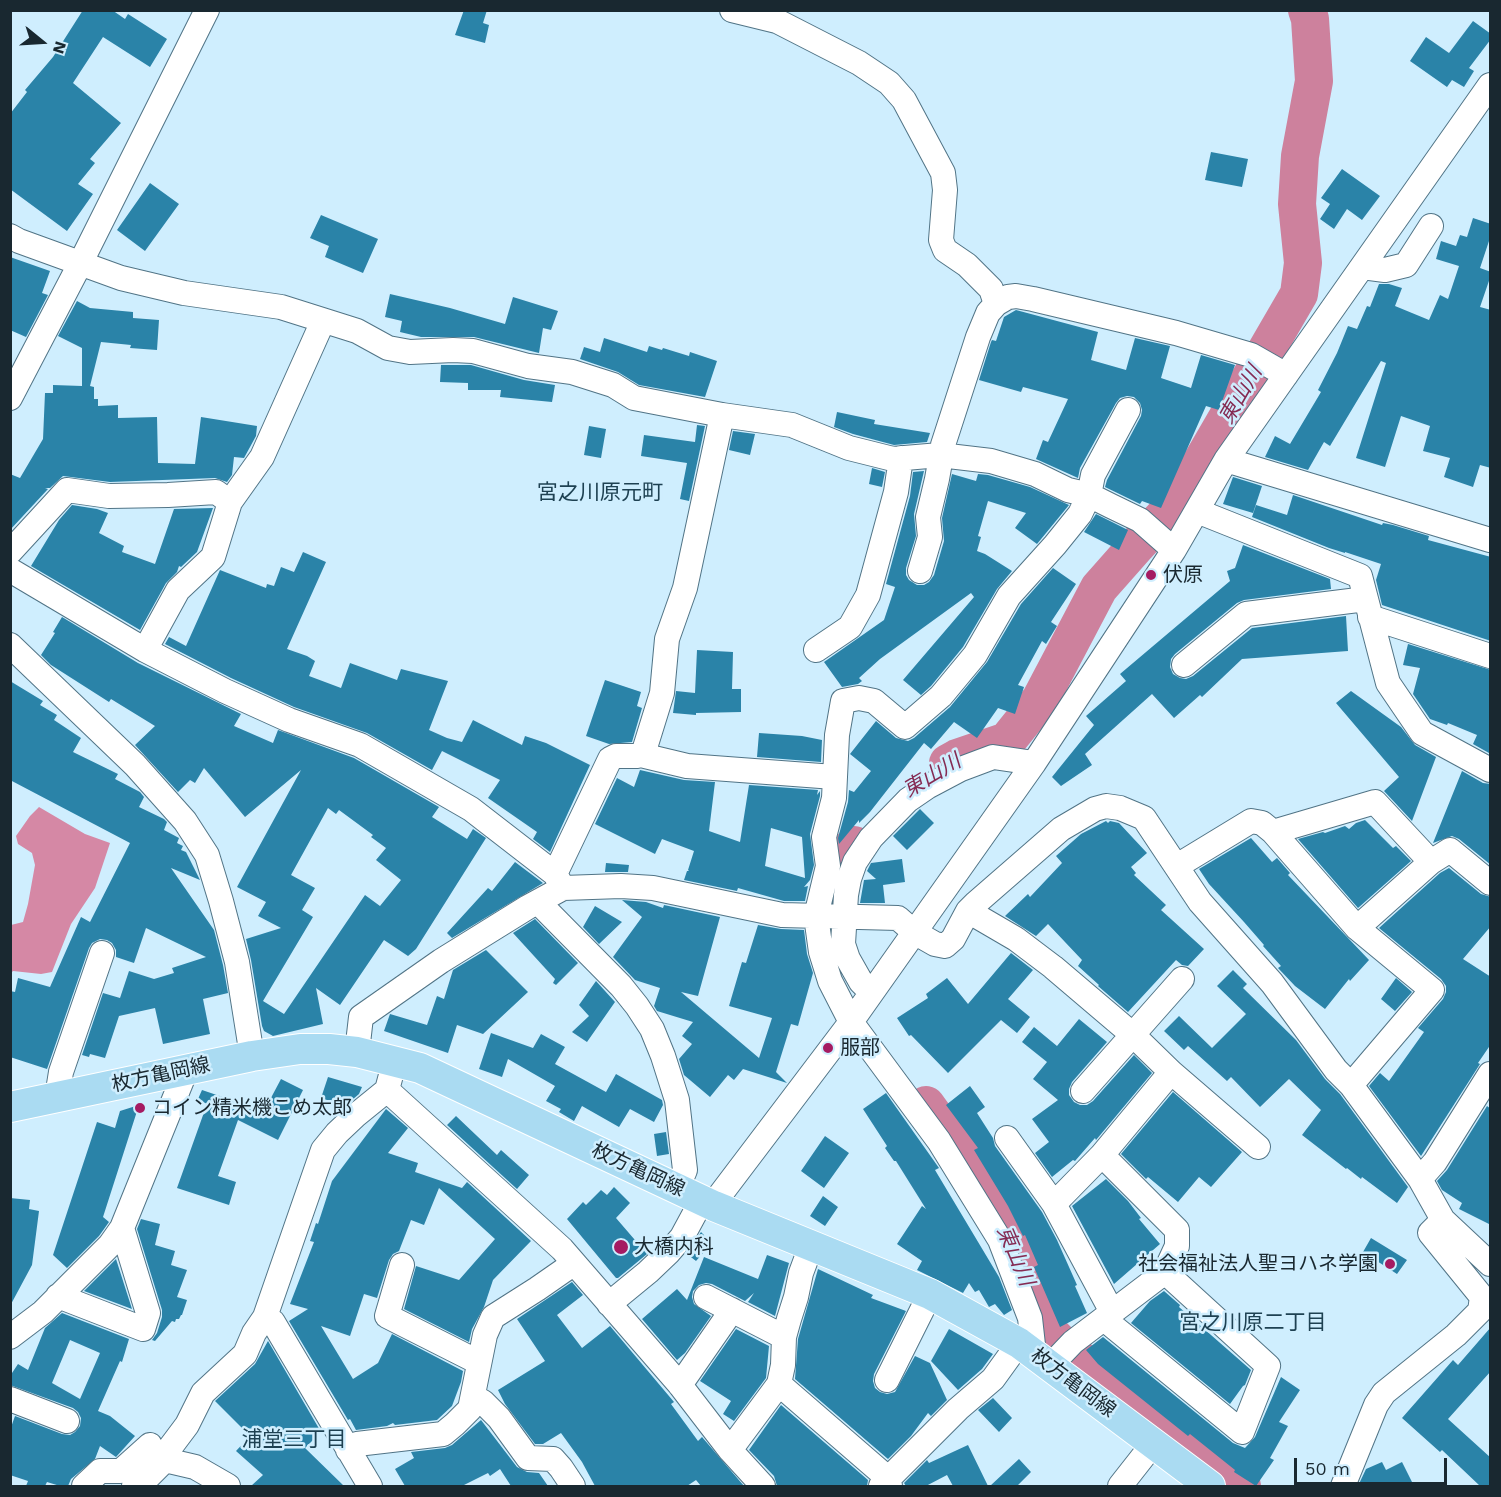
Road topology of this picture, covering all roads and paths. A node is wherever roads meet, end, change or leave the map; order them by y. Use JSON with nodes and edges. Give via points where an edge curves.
{"nodes":[{"id":1,"x":207,"y":10,"type":"edge"},
{"id":2,"x":732,"y":10,"type":"edge"},
{"id":3,"x":1491,"y":86,"type":"edge"},
{"id":4,"x":1431,"y":226,"type":"dead end"},
{"id":5,"x":10,"y":236,"type":"edge"},
{"id":6,"x":80,"y":264,"type":"junction"},
{"id":7,"x":1362,"y":267,"type":"junction"},
{"id":8,"x":996,"y":304,"type":"junction"},
{"id":9,"x":323,"y":321,"type":"junction"},
{"id":10,"x":1269,"y":365,"type":"junction"},
{"id":11,"x":10,"y":399,"type":"edge"},
{"id":12,"x":1128,"y":410,"type":"dead end"},
{"id":13,"x":722,"y":415,"type":"junction"},
{"id":14,"x":940,"y":455,"type":"junction"},
{"id":15,"x":901,"y":458,"type":"junction"},
{"id":16,"x":1226,"y":460,"type":"junction"},
{"id":17,"x":1089,"y":495,"type":"junction"},
{"id":18,"x":230,"y":501,"type":"junction"},
{"id":19,"x":1197,"y":511,"type":"junction"},
{"id":20,"x":1160,"y":537,"type":"junction"},
{"id":21,"x":1491,"y":540,"type":"edge"},
{"id":22,"x":10,"y":552,"type":"edge"},
{"id":23,"x":10,"y":570,"type":"edge"},
{"id":24,"x":920,"y":571,"type":"dead end"},
{"id":25,"x":1368,"y":608,"type":"junction"},
{"id":26,"x":10,"y":645,"type":"edge"},
{"id":27,"x":145,"y":650,"type":"junction"},
{"id":28,"x":816,"y":650,"type":"dead end"},
{"id":29,"x":1491,"y":656,"type":"edge"},
{"id":30,"x":1184,"y":665,"type":"dead end"},
{"id":31,"x":641,"y":755,"type":"junction"},
{"id":32,"x":1034,"y":763,"type":"junction"},
{"id":33,"x":1491,"y":770,"type":"edge"},
{"id":34,"x":834,"y":777,"type":"junction"},
{"id":35,"x":1273,"y":832,"type":"junction"},
{"id":36,"x":1431,"y":862,"type":"junction"},
{"id":37,"x":1177,"y":866,"type":"junction"},
{"id":38,"x":559,"y":881,"type":"junction"},
{"id":39,"x":1491,"y":883,"type":"edge"},
{"id":40,"x":538,"y":902,"type":"junction"},
{"id":41,"x":968,"y":910,"type":"junction"},
{"id":42,"x":831,"y":916,"type":"junction"},
{"id":43,"x":1357,"y":928,"type":"junction"},
{"id":44,"x":914,"y":932,"type":"junction"},
{"id":45,"x":102,"y":953,"type":"dead end"},
{"id":46,"x":1182,"y":979,"type":"dead end"},
{"id":47,"x":868,"y":996,"type":"junction"},
{"id":48,"x":851,"y":1022,"type":"junction"},
{"id":49,"x":1133,"y":1035,"type":"junction"},
{"id":50,"x":357,"y":1052,"type":"junction"},
{"id":51,"x":252,"y":1056,"type":"junction"},
{"id":52,"x":394,"y":1061,"type":"junction"},
{"id":53,"x":186,"y":1070,"type":"junction"},
{"id":54,"x":1171,"y":1072,"type":"junction"},
{"id":55,"x":1491,"y":1074,"type":"edge"},
{"id":56,"x":1351,"y":1085,"type":"junction"},
{"id":57,"x":387,"y":1090,"type":"junction"},
{"id":58,"x":1083,"y":1091,"type":"dead end"},
{"id":59,"x":57,"y":1097,"type":"junction"},
{"id":60,"x":10,"y":1107,"type":"edge"},
{"id":61,"x":1006,"y":1138,"type":"dead end"},
{"id":62,"x":1258,"y":1147,"type":"dead end"},
{"id":63,"x":1102,"y":1155,"type":"junction"},
{"id":64,"x":1420,"y":1179,"type":"junction"},
{"id":65,"x":698,"y":1198,"type":"junction"},
{"id":66,"x":1054,"y":1204,"type":"junction"},
{"id":67,"x":1443,"y":1220,"type":"junction"},
{"id":68,"x":122,"y":1228,"type":"junction"},
{"id":69,"x":811,"y":1246,"type":"junction"},
{"id":70,"x":573,"y":1263,"type":"junction"},
{"id":71,"x":1491,"y":1264,"type":"edge"},
{"id":72,"x":402,"y":1265,"type":"dead end"},
{"id":73,"x":1165,"y":1272,"type":"junction"},
{"id":74,"x":930,"y":1294,"type":"junction"},
{"id":75,"x":58,"y":1296,"type":"junction"},
{"id":76,"x":706,"y":1297,"type":"dead end"},
{"id":77,"x":609,"y":1304,"type":"junction"},
{"id":78,"x":732,"y":1311,"type":"junction"},
{"id":79,"x":1108,"y":1315,"type":"junction"},
{"id":80,"x":265,"y":1317,"type":"junction"},
{"id":81,"x":10,"y":1337,"type":"edge"},
{"id":82,"x":784,"y":1337,"type":"junction"},
{"id":83,"x":1047,"y":1352,"type":"junction"},
{"id":84,"x":478,"y":1362,"type":"junction"},
{"id":85,"x":887,"y":1380,"type":"dead end"},
{"id":86,"x":779,"y":1384,"type":"junction"},
{"id":87,"x":680,"y":1385,"type":"junction"},
{"id":88,"x":474,"y":1396,"type":"junction"},
{"id":89,"x":10,"y":1399,"type":"edge"},
{"id":90,"x":67,"y":1421,"type":"dead end"},
{"id":91,"x":1153,"y":1444,"type":"junction"},
{"id":92,"x":348,"y":1450,"type":"junction"},
{"id":93,"x":730,"y":1450,"type":"junction"},
{"id":94,"x":158,"y":1452,"type":"junction"},
{"id":95,"x":886,"y":1485,"type":"edge"},
{"id":96,"x":84,"y":1486,"type":"edge"},
{"id":97,"x":134,"y":1486,"type":"edge"},
{"id":98,"x":228,"y":1486,"type":"edge"},
{"id":99,"x":370,"y":1486,"type":"edge"},
{"id":100,"x":573,"y":1486,"type":"edge"},
{"id":101,"x":763,"y":1486,"type":"edge"},
{"id":102,"x":1120,"y":1486,"type":"edge"},
{"id":103,"x":1210,"y":1486,"type":"edge"},
{"id":104,"x":1343,"y":1486,"type":"edge"}],
"edges":[{"from":1,"to":6,"type":"street"},
{"from":2,"to":8,"type":"street","via":[[777,21],[889,82],[904,100],[944,173],[941,240],[945,250],[991,289]]},
{"from":3,"to":7,"type":"street"},
{"from":4,"to":7,"type":"street","via":[[1406,265],[1385,270]]},
{"from":5,"to":6,"type":"street"},
{"from":6,"to":9,"type":"street","via":[[163,288],[281,307]]},
{"from":6,"to":11,"type":"street"},
{"from":7,"to":10,"type":"street"},
{"from":8,"to":10,"type":"street","via":[[1016,296],[1176,333]]},
{"from":8,"to":14,"type":"street","via":[[978,337]]},
{"from":9,"to":13,"type":"street","via":[[357,331],[388,348],[410,352],[473,351],[528,366],[572,372],[613,385],[634,398]]},
{"from":9,"to":18,"type":"street","via":[[262,457]]},
{"from":10,"to":16,"type":"street"},
{"from":12,"to":17,"type":"street","via":[[1093,475]]},
{"from":13,"to":15,"type":"street","via":[[792,425],[849,448]]},
{"from":13,"to":31,"type":"street","via":[[685,588],[667,639],[662,693]]},
{"from":14,"to":15,"type":"street"},
{"from":14,"to":17,"type":"street","via":[[991,461]]},
{"from":14,"to":24,"type":"street","via":[[928,517],[930,537]]},
{"from":15,"to":28,"type":"street","via":[[868,595],[850,627]]},
{"from":16,"to":19,"type":"street"},
{"from":16,"to":21,"type":"street"},
{"from":17,"to":20,"type":"street"},
{"from":17,"to":34,"type":"street","via":[[1080,514],[1009,596],[975,655],[941,696],[906,727],[874,701],[843,701]]},
{"from":18,"to":22,"type":"street","via":[[216,492],[109,496],[67,490]]},
{"from":18,"to":27,"type":"street","via":[[213,557],[178,590]]},
{"from":19,"to":20,"type":"street"},
{"from":19,"to":25,"type":"street","via":[[1360,576]]},
{"from":20,"to":32,"type":"street"},
{"from":23,"to":27,"type":"street"},
{"from":25,"to":29,"type":"street"},
{"from":25,"to":30,"type":"street","via":[[1246,614]]},
{"from":25,"to":33,"type":"street","via":[[1388,683],[1422,733]]},
{"from":26,"to":51,"type":"street","via":[[135,765],[185,821],[207,855],[237,962]]},
{"from":27,"to":38,"type":"street","via":[[289,720],[360,745],[471,809]]},
{"from":31,"to":34,"type":"street","via":[[687,766]]},
{"from":31,"to":38,"type":"street","via":[[610,759]]},
{"from":32,"to":42,"type":"street","via":[[993,757],[927,787],[908,800],[871,838],[855,862],[846,895]]},
{"from":32,"to":44,"type":"street"},
{"from":34,"to":42,"type":"street","via":[[834,798],[824,837]]},
{"from":35,"to":36,"type":"street","via":[[1375,802]]},
{"from":35,"to":37,"type":"street","via":[[1262,823],[1251,821]]},
{"from":35,"to":43,"type":"street"},
{"from":36,"to":39,"type":"street","via":[[1450,850]]},
{"from":36,"to":43,"type":"street"},
{"from":37,"to":41,"type":"street","via":[[1144,818],[1106,806],[1061,829]]},
{"from":37,"to":56,"type":"street","via":[[1200,902],[1272,983]]},
{"from":38,"to":40,"type":"street"},
{"from":38,"to":42,"type":"street","via":[[653,888],[782,915]]},
{"from":40,"to":50,"type":"street","via":[[441,961],[361,1017]]},
{"from":40,"to":65,"type":"street","via":[[621,986],[652,1029],[677,1100],[686,1170]]},
{"from":41,"to":44,"type":"street","via":[[945,946]]},
{"from":41,"to":49,"type":"street","via":[[1016,939]]},
{"from":42,"to":44,"type":"street","via":[[897,918]]},
{"from":42,"to":47,"type":"street"},
{"from":42,"to":48,"type":"street","via":[[821,952],[830,981]]},
{"from":43,"to":56,"type":"street","via":[[1432,990]]},
{"from":44,"to":47,"type":"street"},
{"from":45,"to":59,"type":"street"},
{"from":46,"to":49,"type":"street"},
{"from":47,"to":48,"type":"street"},
{"from":48,"to":65,"type":"street","via":[[720,1195]]},
{"from":48,"to":83,"type":"street","via":[[939,1141],[1000,1240]]},
{"from":49,"to":54,"type":"street"},
{"from":49,"to":58,"type":"street"},
{"from":50,"to":51,"type":"main road","name":"枚方亀岡線","via":[[300,1049]]},
{"from":50,"to":52,"type":"main road","name":"枚方亀岡線"},
{"from":51,"to":53,"type":"main road","name":"枚方亀岡線"},
{"from":52,"to":57,"type":"street"},
{"from":52,"to":65,"type":"main road","name":"枚方亀岡線","via":[[420,1068]]},
{"from":53,"to":59,"type":"main road","name":"枚方亀岡線"},
{"from":53,"to":68,"type":"street"},
{"from":54,"to":62,"type":"street"},
{"from":54,"to":63,"type":"street"},
{"from":55,"to":64,"type":"street"},
{"from":56,"to":64,"type":"street"},
{"from":57,"to":70,"type":"street"},
{"from":57,"to":80,"type":"street","via":[[323,1150]]},
{"from":59,"to":60,"type":"main road","name":"枚方亀岡線"},
{"from":61,"to":66,"type":"street"},
{"from":63,"to":66,"type":"street"},
{"from":63,"to":73,"type":"street","via":[[1177,1230],[1177,1246]]},
{"from":64,"to":67,"type":"street"},
{"from":65,"to":69,"type":"main road","name":"枚方亀岡線"},
{"from":65,"to":77,"type":"street","via":[[686,1230],[669,1252]]},
{"from":66,"to":79,"type":"street"},
{"from":67,"to":71,"type":"street"},
{"from":67,"to":104,"type":"street","via":[[1430,1233],[1482,1297],[1480,1311],[1384,1393]]},
{"from":68,"to":75,"type":"street"},
{"from":68,"to":75,"type":"street","via":[[147,1313],[143,1329]]},
{"from":69,"to":74,"type":"main road","name":"枚方亀岡線"},
{"from":69,"to":82,"type":"street"},
{"from":70,"to":77,"type":"street"},
{"from":70,"to":84,"type":"street","via":[[493,1317]]},
{"from":72,"to":84,"type":"street","via":[[387,1316]]},
{"from":73,"to":79,"type":"street"},
{"from":73,"to":79,"type":"street","via":[[1268,1366],[1242,1432]]},
{"from":74,"to":83,"type":"main road","name":"枚方亀岡線"},
{"from":74,"to":85,"type":"street"},
{"from":75,"to":81,"type":"street"},
{"from":76,"to":78,"type":"street"},
{"from":77,"to":87,"type":"street"},
{"from":78,"to":82,"type":"street"},
{"from":78,"to":87,"type":"street"},
{"from":79,"to":83,"type":"street"},
{"from":80,"to":92,"type":"street","via":[[273,1322]]},
{"from":80,"to":94,"type":"street","via":[[245,1354],[202,1393],[187,1425],[169,1449]]},
{"from":82,"to":86,"type":"street"},
{"from":83,"to":91,"type":"main road","name":"枚方亀岡線"},
{"from":83,"to":95,"type":"street","via":[[993,1379],[950,1417]]},
{"from":84,"to":88,"type":"street"},
{"from":86,"to":93,"type":"street"},
{"from":86,"to":95,"type":"street","via":[[883,1474]]},
{"from":87,"to":93,"type":"street"},
{"from":88,"to":92,"type":"street","via":[[470,1409],[443,1434],[357,1444]]},
{"from":88,"to":100,"type":"street","via":[[499,1418],[528,1458],[553,1459]]},
{"from":89,"to":90,"type":"street"},
{"from":91,"to":102,"type":"street"},
{"from":91,"to":103,"type":"main road","name":"枚方亀岡線"},
{"from":92,"to":99,"type":"street"},
{"from":93,"to":101,"type":"street"},
{"from":94,"to":96,"type":"street","via":[[121,1471],[100,1471]]},
{"from":94,"to":97,"type":"street","via":[[146,1479]]},
{"from":94,"to":98,"type":"street"}]}
